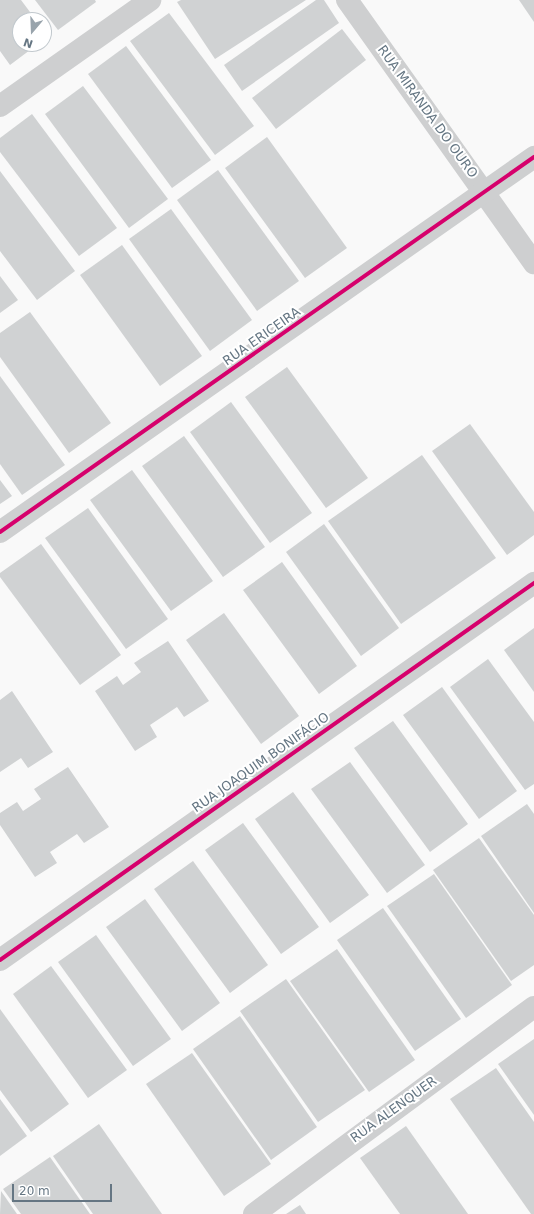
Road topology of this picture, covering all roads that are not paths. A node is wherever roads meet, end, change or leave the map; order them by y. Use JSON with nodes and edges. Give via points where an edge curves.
{"nodes":[{"id":1,"x":150,"y":0,"type":"edge"},
{"id":2,"x":347,"y":0,"type":"edge"},
{"id":3,"x":0,"y":106,"type":"edge"},
{"id":4,"x":534,"y":157,"type":"edge"},
{"id":5,"x":484,"y":193,"type":"junction"},
{"id":6,"x":534,"y":262,"type":"edge"},
{"id":7,"x":0,"y":532,"type":"edge"},
{"id":8,"x":534,"y":583,"type":"edge"},
{"id":9,"x":0,"y":960,"type":"edge"},
{"id":10,"x":534,"y":1007,"type":"edge"},
{"id":11,"x":254,"y":1214,"type":"edge"}],
"edges":[{"from":1,"to":3,"type":"street"},
{"from":2,"to":5,"type":"street","name":"RUA MIRANDA DO OURO"},
{"from":4,"to":5,"type":"street","name":"RUA ERICEIRA"},
{"from":5,"to":6,"type":"street","name":"RUA MIRANDA DO OURO"},
{"from":5,"to":7,"type":"street","name":"RUA ERICEIRA"},
{"from":8,"to":9,"type":"street","name":"RUA JOAQUIM BONIFÁCIO"},
{"from":10,"to":11,"type":"street","name":"RUA ALENQUER"}]}
